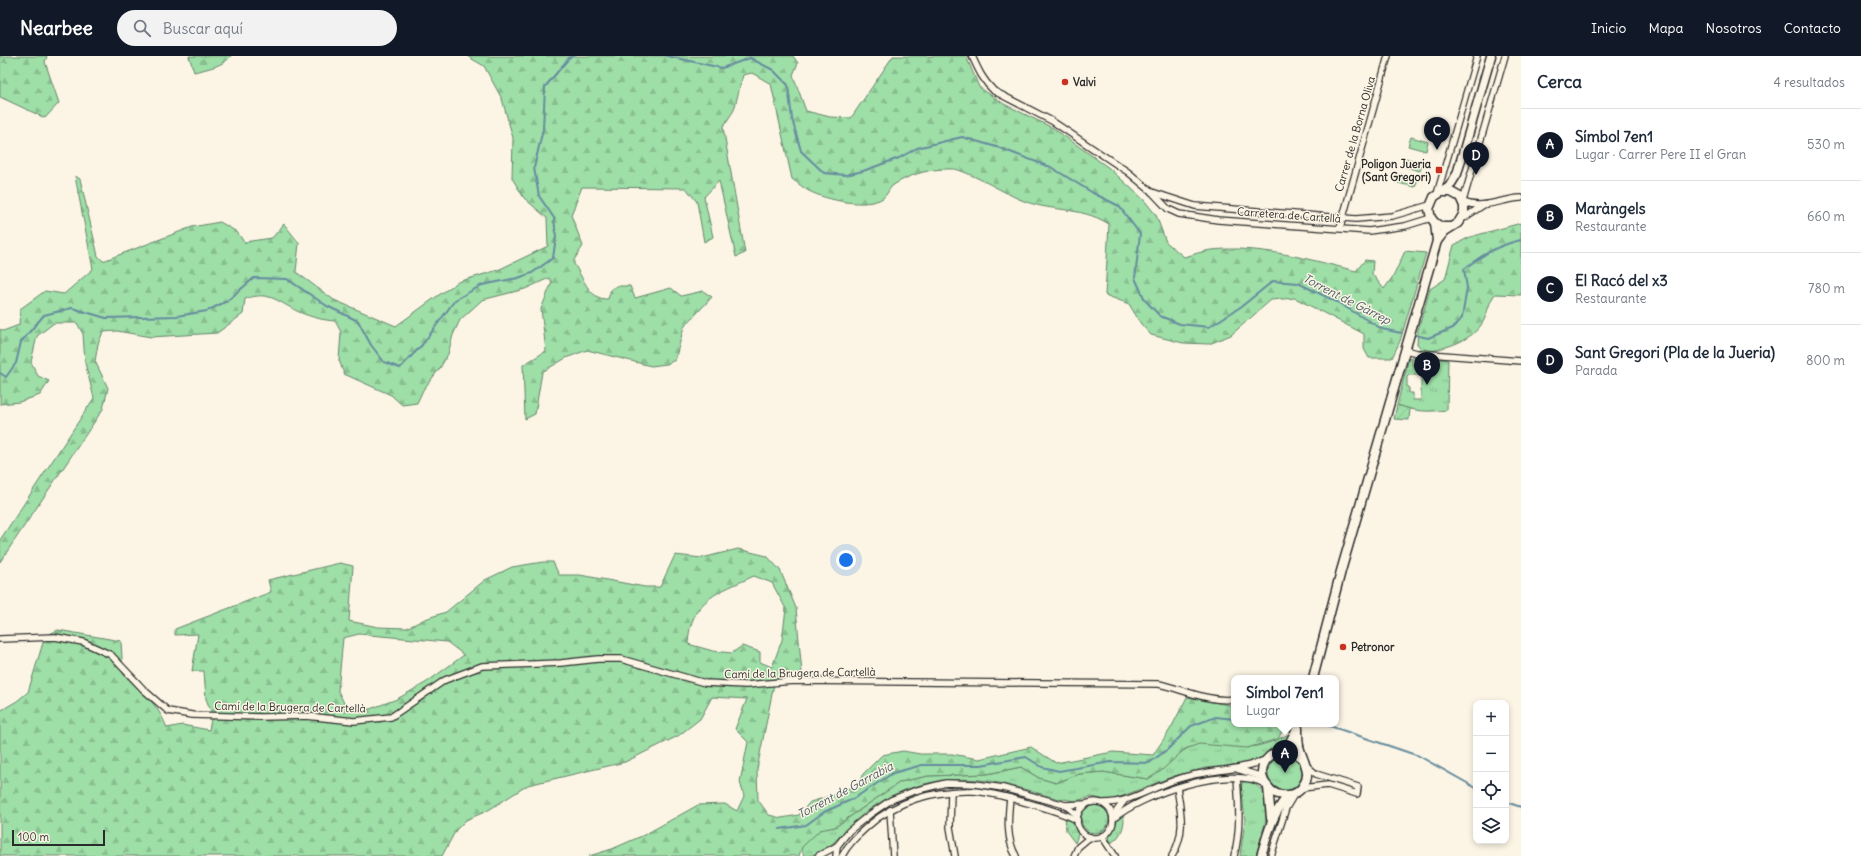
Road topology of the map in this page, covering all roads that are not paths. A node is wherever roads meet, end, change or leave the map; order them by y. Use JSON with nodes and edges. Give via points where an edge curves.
{"nodes":[{"id":1,"x":972,"y":56,"type":"edge"},
{"id":2,"x":1388,"y":56,"type":"edge"},
{"id":3,"x":1477,"y":56,"type":"edge"},
{"id":4,"x":1491,"y":56,"type":"edge"},
{"id":5,"x":1505,"y":56,"type":"edge"},
{"id":6,"x":1457,"y":174,"type":"junction"},
{"id":7,"x":1152,"y":192,"type":"junction"},
{"id":8,"x":1440,"y":193,"type":"junction"},
{"id":9,"x":1521,"y":198,"type":"edge"},
{"id":10,"x":1175,"y":200,"type":"junction"},
{"id":11,"x":1462,"y":200,"type":"junction"},
{"id":12,"x":1430,"y":205,"type":"junction"},
{"id":13,"x":1482,"y":206,"type":"junction"},
{"id":14,"x":1172,"y":211,"type":"junction"},
{"id":15,"x":1342,"y":218,"type":"junction"},
{"id":16,"x":1433,"y":220,"type":"junction"},
{"id":17,"x":1461,"y":220,"type":"junction"},
{"id":18,"x":1450,"y":227,"type":"junction"},
{"id":19,"x":1340,"y":228,"type":"junction"},
{"id":20,"x":1437,"y":241,"type":"junction"},
{"id":21,"x":1407,"y":347,"type":"junction"},
{"id":22,"x":1521,"y":361,"type":"edge"},
{"id":23,"x":0,"y":638,"type":"edge"},
{"id":24,"x":1313,"y":675,"type":"edge"},
{"id":25,"x":1231,"y":699,"type":"edge"},
{"id":26,"x":1298,"y":727,"type":"edge"},
{"id":27,"x":1298,"y":727,"type":"edge"},
{"id":28,"x":1281,"y":750,"type":"junction"},
{"id":29,"x":1302,"y":758,"type":"junction"},
{"id":30,"x":1267,"y":759,"type":"junction"},
{"id":31,"x":1307,"y":766,"type":"junction"},
{"id":32,"x":1235,"y":769,"type":"junction"},
{"id":33,"x":1237,"y":778,"type":"junction"},
{"id":34,"x":1265,"y":783,"type":"junction"},
{"id":35,"x":1177,"y":788,"type":"junction"},
{"id":36,"x":951,"y":792,"type":"junction"},
{"id":37,"x":1296,"y":792,"type":"junction"},
{"id":38,"x":1010,"y":798,"type":"junction"},
{"id":39,"x":1125,"y":801,"type":"junction"},
{"id":40,"x":1103,"y":803,"type":"junction"},
{"id":41,"x":1086,"y":804,"type":"junction"},
{"id":42,"x":1065,"y":805,"type":"junction"},
{"id":43,"x":890,"y":810,"type":"junction"},
{"id":44,"x":1077,"y":817,"type":"junction"},
{"id":45,"x":1113,"y":817,"type":"junction"},
{"id":46,"x":1271,"y":821,"type":"junction"},
{"id":47,"x":1079,"y":829,"type":"junction"},
{"id":48,"x":1102,"y":836,"type":"junction"},
{"id":49,"x":1090,"y":837,"type":"junction"},
{"id":50,"x":838,"y":846,"type":"junction"},
{"id":51,"x":1078,"y":847,"type":"junction"},
{"id":52,"x":818,"y":856,"type":"edge"},
{"id":53,"x":828,"y":856,"type":"edge"},
{"id":54,"x":836,"y":856,"type":"edge"},
{"id":55,"x":842,"y":856,"type":"edge"},
{"id":56,"x":894,"y":856,"type":"edge"},
{"id":57,"x":955,"y":856,"type":"edge"},
{"id":58,"x":1016,"y":856,"type":"edge"},
{"id":59,"x":1074,"y":856,"type":"edge"},
{"id":60,"x":1115,"y":856,"type":"edge"},
{"id":61,"x":1172,"y":856,"type":"edge"},
{"id":62,"x":1234,"y":856,"type":"edge"},
{"id":63,"x":1261,"y":856,"type":"edge"},
{"id":64,"x":1271,"y":856,"type":"edge"}],
"edges":[{"from":1,"to":7,"type":"street","name":"Carretera de Cartellà","via":[[980,75],[994,91],[1052,121],[1128,172]]},
{"from":2,"to":15,"type":"street","name":"Carrer de la Borna Oliva"},
{"from":3,"to":8,"type":"street"},
{"from":4,"to":6,"type":"main road"},
{"from":5,"to":11,"type":"street"},
{"from":6,"to":8,"type":"main road","via":[[1449,187]]},
{"from":6,"to":11,"type":"main road"},
{"from":7,"to":10,"type":"street","name":"Carretera de Cartellà"},
{"from":7,"to":14,"type":"street","name":"Carretera de Cartellà"},
{"from":8,"to":11,"type":"main road","via":[[1451,192]]},
{"from":8,"to":12,"type":"main road"},
{"from":9,"to":13,"type":"street"},
{"from":10,"to":14,"type":"street","via":[[1171,206]]},
{"from":10,"to":15,"type":"street","name":"Carretera de Cartellà","via":[[1203,206]]},
{"from":11,"to":13,"type":"street","via":[[1472,206]]},
{"from":11,"to":17,"type":"main road","via":[[1465,209]]},
{"from":12,"to":15,"type":"street","name":"Carretera de Cartellà","via":[[1392,216],[1368,219]]},
{"from":12,"to":16,"type":"main road"},
{"from":13,"to":17,"type":"street"},
{"from":14,"to":19,"type":"street","name":"Carretera de Cartellà","via":[[1201,218]]},
{"from":15,"to":19,"type":"street","name":"Carrer de la Borna Oliva"},
{"from":16,"to":18,"type":"main road","via":[[1442,227]]},
{"from":16,"to":19,"type":"street","name":"Carretera de Cartellà","via":[[1369,231]]},
{"from":16,"to":20,"type":"main road"},
{"from":17,"to":18,"type":"main road"},
{"from":18,"to":20,"type":"main road"},
{"from":20,"to":21,"type":"main road"},
{"from":21,"to":22,"type":"street","via":[[1417,353]]},
{"from":21,"to":24,"type":"main road"},
{"from":23,"to":25,"type":"street","name":"Camí de la Brugera de Cartellà","via":[[55,637],[83,642],[111,656],[168,711],[192,715],[306,716],[354,721],[391,717],[445,680],[482,666],[561,663],[598,658],[621,660],[705,683],[746,686],[794,681],[1159,684],[1180,688],[1207,698]]},
{"from":26,"to":28,"type":"main road","via":[[1290,742]]},
{"from":27,"to":29,"type":"main road"},
{"from":28,"to":29,"type":"main road","via":[[1293,751]]},
{"from":28,"to":30,"type":"main road"},
{"from":29,"to":31,"type":"main road"},
{"from":30,"to":32,"type":"street"},
{"from":30,"to":34,"type":"main road","via":[[1263,771]]},
{"from":31,"to":37,"type":"main road","via":[[1307,778]]},
{"from":31,"to":37,"type":"street","via":[[1316,774],[1358,787],[1357,794],[1328,785]]},
{"from":32,"to":34,"type":"street"},
{"from":32,"to":39,"type":"street","via":[[1179,778]]},
{"from":33,"to":34,"type":"street","via":[[1253,778]]},
{"from":33,"to":35,"type":"street","via":[[1204,781]]},
{"from":33,"to":62,"type":"street","via":[[1240,809]]},
{"from":34,"to":37,"type":"main road","via":[[1277,794]]},
{"from":34,"to":46,"type":"main road","via":[[1272,810]]},
{"from":35,"to":45,"type":"street","via":[[1151,797]]},
{"from":35,"to":61,"type":"street","via":[[1182,823]]},
{"from":36,"to":38,"type":"street","via":[[972,791]]},
{"from":36,"to":43,"type":"street","via":[[908,801]]},
{"from":36,"to":57,"type":"street","via":[[950,827]]},
{"from":37,"to":46,"type":"main road","via":[[1280,805]]},
{"from":37,"to":64,"type":"street","via":[[1286,808]]},
{"from":38,"to":44,"type":"street"},
{"from":38,"to":58,"type":"street","via":[[1009,833]]},
{"from":39,"to":40,"type":"street"},
{"from":39,"to":45,"type":"street"},
{"from":40,"to":41,"type":"street"},
{"from":40,"to":45,"type":"street"},
{"from":41,"to":42,"type":"street"},
{"from":41,"to":44,"type":"street","via":[[1080,809]]},
{"from":42,"to":44,"type":"street"},
{"from":42,"to":50,"type":"street","via":[[1003,788],[946,783],[891,800],[849,831]]},
{"from":43,"to":55,"type":"street","via":[[858,835]]},
{"from":43,"to":56,"type":"street"},
{"from":44,"to":47,"type":"street"},
{"from":45,"to":48,"type":"street","via":[[1110,829]]},
{"from":46,"to":63,"type":"main road"},
{"from":47,"to":49,"type":"street"},
{"from":47,"to":51,"type":"street"},
{"from":48,"to":49,"type":"street"},
{"from":48,"to":60,"type":"street"},
{"from":49,"to":51,"type":"street"},
{"from":50,"to":52,"type":"street"},
{"from":50,"to":54,"type":"street"},
{"from":51,"to":59,"type":"street"},
{"from":52,"to":53,"type":"street"}]}
